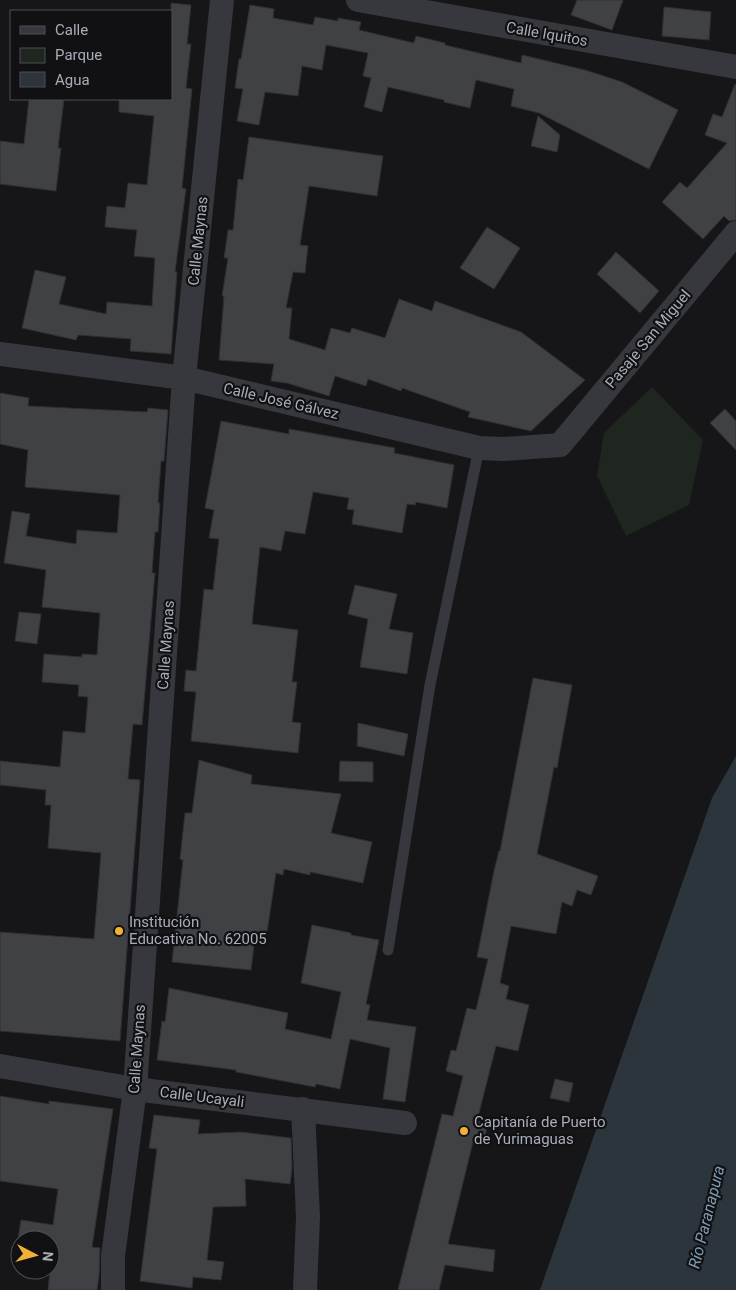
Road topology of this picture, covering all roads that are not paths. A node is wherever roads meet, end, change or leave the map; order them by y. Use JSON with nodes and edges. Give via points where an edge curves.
{"nodes":[{"id":1,"x":222,"y":0,"type":"edge"},
{"id":2,"x":358,"y":0,"type":"edge"},
{"id":3,"x":736,"y":67,"type":"edge"},
{"id":4,"x":736,"y":233,"type":"edge"},
{"id":5,"x":0,"y":354,"type":"edge"},
{"id":6,"x":184,"y":378,"type":"junction"},
{"id":7,"x":560,"y":445,"type":"joint"},
{"id":8,"x":479,"y":448,"type":"junction"},
{"id":9,"x":388,"y":950,"type":"dead end"},
{"id":10,"x":0,"y":1066,"type":"edge"},
{"id":11,"x":135,"y":1089,"type":"junction"},
{"id":12,"x":304,"y":1109,"type":"junction"},
{"id":13,"x":405,"y":1123,"type":"dead end"},
{"id":14,"x":113,"y":1290,"type":"edge"},
{"id":15,"x":305,"y":1290,"type":"edge"}],
"edges":[{"from":1,"to":6,"type":"street","name":"Calle Maynas"},
{"from":2,"to":3,"type":"street","name":"Calle Iquitos"},
{"from":4,"to":7,"type":"street","name":"Pasaje San Miguel"},
{"from":5,"to":6,"type":"street","name":"Calle José Gálvez"},
{"from":6,"to":8,"type":"street","name":"Calle José Gálvez"},
{"from":6,"to":11,"type":"street","name":"Calle Maynas"},
{"from":7,"to":8,"type":"street","name":"Calle José Gálvez","via":[[504,450]]},
{"from":8,"to":9,"type":"lane","via":[[430,685]]},
{"from":10,"to":11,"type":"street","name":"Calle Ucayali"},
{"from":11,"to":12,"type":"street","name":"Calle Ucayali"},
{"from":11,"to":14,"type":"street","name":"Calle Maynas","via":[[113,1256]]},
{"from":12,"to":13,"type":"street","name":"Calle Ucayali"},
{"from":12,"to":15,"type":"street","via":[[308,1216]]}]}
